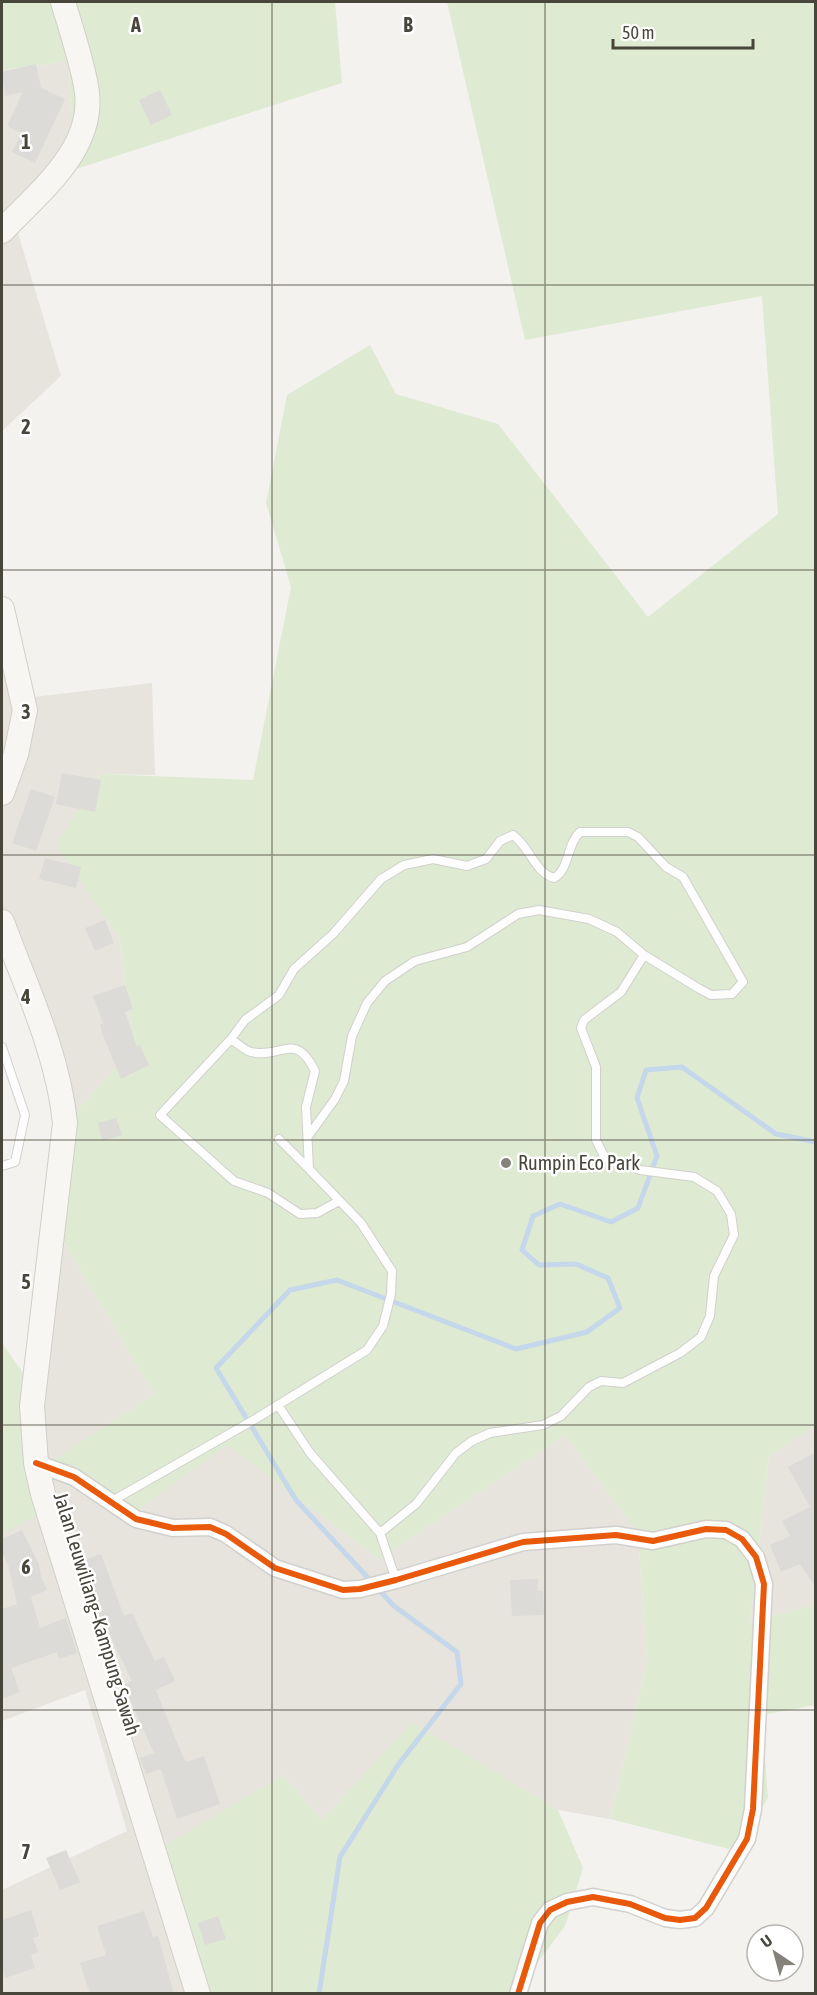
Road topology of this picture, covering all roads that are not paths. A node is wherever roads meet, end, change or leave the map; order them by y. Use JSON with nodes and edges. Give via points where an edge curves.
{"nodes":[{"id":1,"x":63,"y":2,"type":"edge"},
{"id":2,"x":2,"y":231,"type":"edge"},
{"id":3,"x":2,"y":609,"type":"edge"},
{"id":4,"x":2,"y":793,"type":"edge"},
{"id":5,"x":2,"y":921,"type":"edge"},
{"id":6,"x":644,"y":955,"type":"junction"},
{"id":7,"x":231,"y":1039,"type":"junction"},
{"id":8,"x":2,"y":1047,"type":"edge"},
{"id":9,"x":309,"y":1135,"type":"junction"},
{"id":10,"x":279,"y":1139,"type":"dead end"},
{"id":11,"x":2,"y":1166,"type":"edge"},
{"id":12,"x":309,"y":1168,"type":"junction"},
{"id":13,"x":339,"y":1201,"type":"junction"},
{"id":14,"x":278,"y":1405,"type":"junction"},
{"id":15,"x":36,"y":1463,"type":"junction"},
{"id":16,"x":112,"y":1501,"type":"junction"},
{"id":17,"x":380,"y":1533,"type":"junction"},
{"id":18,"x":390,"y":1581,"type":"junction"},
{"id":19,"x":198,"y":1994,"type":"edge"},
{"id":20,"x":518,"y":1994,"type":"edge"}],
"edges":[{"from":1,"to":2,"type":"main road","via":[[87,89],[84,129],[66,165]]},
{"from":3,"to":4,"type":"main road","via":[[25,710],[16,754]]},
{"from":5,"to":15,"type":"main road","name":"Jalan Leuwiliang–Kampung Sawah","via":[[49,1049],[62,1094],[65,1123],[32,1406]]},
{"from":6,"to":7,"type":"lane","via":[[711,994],[732,994],[742,982],[683,877],[666,867],[638,837],[628,832],[580,832],[572,841],[563,870],[554,878],[542,871],[519,839],[506,836],[486,859],[467,866],[433,859],[404,865],[381,879],[333,934],[294,969],[279,994],[245,1020]]},
{"from":6,"to":9,"type":"lane","via":[[617,932],[589,919],[539,910],[518,914],[467,947],[400,969],[368,1003],[352,1035],[344,1081]]},
{"from":6,"to":17,"type":"lane","via":[[621,992],[584,1020],[581,1028],[596,1067],[596,1140],[605,1158],[640,1170],[694,1178],[717,1191],[731,1214],[734,1235],[714,1276],[710,1316],[701,1336],[680,1353],[623,1383],[601,1381],[589,1387],[561,1416],[543,1425],[490,1433],[472,1441],[456,1452],[416,1504]]},
{"from":7,"to":9,"type":"lane","via":[[249,1052],[296,1048],[309,1059],[315,1071],[306,1107]]},
{"from":7,"to":13,"type":"lane","via":[[160,1115],[234,1181],[268,1193],[300,1214],[317,1213]]},
{"from":8,"to":11,"type":"lane","via":[[25,1115],[15,1162]]},
{"from":9,"to":12,"type":"lane"},
{"from":10,"to":12,"type":"lane"},
{"from":12,"to":13,"type":"lane"},
{"from":13,"to":14,"type":"lane","via":[[361,1223],[392,1271],[383,1326],[367,1350]]},
{"from":14,"to":16,"type":"lane"},
{"from":14,"to":17,"type":"lane","via":[[310,1453]]},
{"from":15,"to":16,"type":"street","via":[[74,1477]]},
{"from":15,"to":19,"type":"main road","name":"Jalan Leuwiliang–Kampung Sawah"},
{"from":16,"to":18,"type":"street","via":[[136,1519],[173,1528],[210,1527],[275,1568],[343,1590]]},
{"from":17,"to":18,"type":"lane"},
{"from":18,"to":20,"type":"street","via":[[523,1542],[616,1535],[653,1541],[706,1529],[726,1530],[742,1539],[756,1557],[764,1584],[753,1809],[747,1839],[706,1908],[695,1918],[665,1918],[630,1904],[593,1897],[550,1910],[540,1923]]}]}
